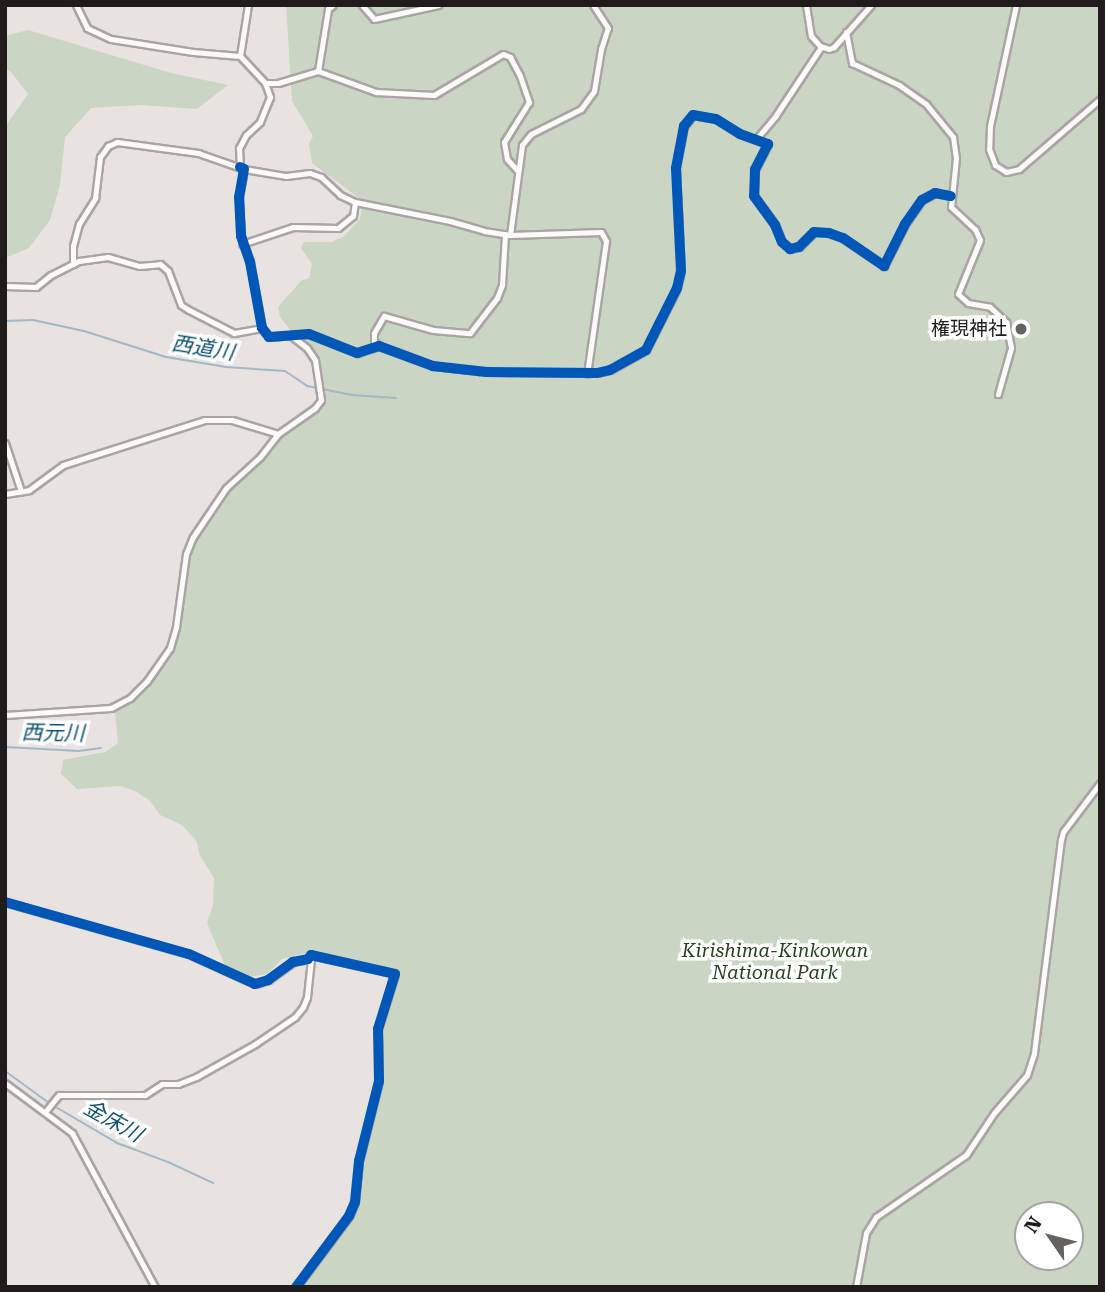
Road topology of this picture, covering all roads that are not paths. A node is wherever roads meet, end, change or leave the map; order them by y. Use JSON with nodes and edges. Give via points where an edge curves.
{"nodes":[{"id":1,"x":76,"y":5,"type":"edge"},
{"id":2,"x":248,"y":5,"type":"edge"},
{"id":3,"x":333,"y":5,"type":"edge"},
{"id":4,"x":362,"y":5,"type":"edge"},
{"id":5,"x":439,"y":5,"type":"edge"},
{"id":6,"x":806,"y":5,"type":"edge"},
{"id":7,"x":871,"y":5,"type":"edge"},
{"id":8,"x":1016,"y":5,"type":"edge"},
{"id":9,"x":595,"y":6,"type":"edge"},
{"id":10,"x":846,"y":32,"type":"junction"},
{"id":11,"x":821,"y":47,"type":"junction"},
{"id":12,"x":240,"y":56,"type":"junction"},
{"id":13,"x":318,"y":71,"type":"junction"},
{"id":14,"x":265,"y":83,"type":"junction"},
{"id":15,"x":1100,"y":99,"type":"edge"},
{"id":16,"x":757,"y":138,"type":"junction"},
{"id":17,"x":242,"y":168,"type":"junction"},
{"id":18,"x":517,"y":170,"type":"junction"},
{"id":19,"x":951,"y":196,"type":"junction"},
{"id":20,"x":355,"y":202,"type":"junction"},
{"id":21,"x":508,"y":234,"type":"junction"},
{"id":22,"x":242,"y":244,"type":"junction"},
{"id":23,"x":73,"y":264,"type":"junction"},
{"id":24,"x":5,"y":286,"type":"edge"},
{"id":25,"x":262,"y":328,"type":"junction"},
{"id":26,"x":293,"y":337,"type":"junction"},
{"id":27,"x":379,"y":346,"type":"junction"},
{"id":28,"x":587,"y":374,"type":"junction"},
{"id":29,"x":998,"y":394,"type":"dead end"},
{"id":30,"x":278,"y":433,"type":"junction"},
{"id":31,"x":5,"y":443,"type":"edge"},
{"id":32,"x":21,"y":491,"type":"junction"},
{"id":33,"x":5,"y":494,"type":"edge"},
{"id":34,"x":5,"y":715,"type":"edge"},
{"id":35,"x":1100,"y":783,"type":"edge"},
{"id":36,"x":5,"y":902,"type":"edge"},
{"id":37,"x":312,"y":955,"type":"junction"},
{"id":38,"x":5,"y":1083,"type":"edge"},
{"id":39,"x":46,"y":1110,"type":"junction"},
{"id":40,"x":155,"y":1287,"type":"edge"},
{"id":41,"x":296,"y":1287,"type":"edge"},
{"id":42,"x":856,"y":1287,"type":"edge"}],
"edges":[{"from":1,"to":12,"type":"street","via":[[87,28],[110,39]]},
{"from":2,"to":12,"type":"street"},
{"from":3,"to":13,"type":"street","via":[[328,9]]},
{"from":4,"to":5,"type":"street","via":[[374,19]]},
{"from":6,"to":11,"type":"street","via":[[811,36]]},
{"from":7,"to":10,"type":"street"},
{"from":8,"to":15,"type":"street","via":[[990,126],[989,149],[995,165],[1006,172],[1019,169]]},
{"from":9,"to":18,"type":"street","via":[[608,28],[594,91],[581,109],[530,134],[522,145]]},
{"from":10,"to":11,"type":"street","via":[[834,47]]},
{"from":10,"to":19,"type":"street","via":[[852,63],[899,85],[946,125],[957,158]]},
{"from":11,"to":16,"type":"street"},
{"from":12,"to":14,"type":"street"},
{"from":13,"to":14,"type":"street"},
{"from":13,"to":18,"type":"street","via":[[376,92],[434,95],[499,54],[510,57],[529,102],[504,142],[507,159]]},
{"from":14,"to":17,"type":"street","via":[[270,97],[260,122],[239,148]]},
{"from":16,"to":19,"type":"street","via":[[768,144],[755,170],[754,196],[790,248],[799,247],[814,232],[829,233],[884,266],[922,200],[935,193]]},
{"from":16,"to":28,"type":"street","via":[[749,139],[706,116],[693,115],[687,120],[676,168],[682,248],[677,288],[645,351],[610,370]]},
{"from":17,"to":20,"type":"street","via":[[321,177]]},
{"from":17,"to":22,"type":"street"},
{"from":17,"to":23,"type":"street","via":[[198,153],[112,143],[100,158],[95,198],[79,225]]},
{"from":18,"to":21,"type":"street"},
{"from":19,"to":29,"type":"street","via":[[953,211],[975,229],[979,240],[959,298],[998,311],[1007,327],[1010,348]]},
{"from":20,"to":21,"type":"street"},
{"from":20,"to":22,"type":"street","via":[[353,216],[338,228],[293,227]]},
{"from":21,"to":27,"type":"street","via":[[502,285],[470,333],[433,330],[384,316],[374,333]]},
{"from":21,"to":28,"type":"street","via":[[599,231],[606,235]]},
{"from":22,"to":25,"type":"street","via":[[250,262]]},
{"from":23,"to":24,"type":"street","via":[[36,287]]},
{"from":23,"to":25,"type":"street","via":[[108,257],[139,265],[160,264],[181,305],[234,333]]},
{"from":25,"to":26,"type":"street","via":[[269,337]]},
{"from":26,"to":27,"type":"street","via":[[316,335],[356,353]]},
{"from":26,"to":30,"type":"street","via":[[312,355],[321,396],[315,408]]},
{"from":27,"to":28,"type":"street","via":[[433,366]]},
{"from":30,"to":32,"type":"street","via":[[232,420],[205,420],[63,465]]},
{"from":30,"to":34,"type":"street","via":[[226,488],[193,537],[179,585],[170,648],[140,688],[111,708]]},
{"from":31,"to":32,"type":"street"},
{"from":32,"to":33,"type":"street"},
{"from":35,"to":42,"type":"street","via":[[1063,832],[1034,1053],[1021,1084],[994,1113],[966,1155],[876,1217],[866,1233]]},
{"from":36,"to":37,"type":"street","via":[[190,954],[255,984]]},
{"from":37,"to":39,"type":"street","via":[[307,997],[295,1017],[196,1077],[162,1084],[140,1097],[59,1096]]},
{"from":37,"to":41,"type":"street","via":[[392,972],[395,978],[378,1029],[379,1081],[359,1161],[355,1202]]},
{"from":38,"to":39,"type":"street"},
{"from":39,"to":40,"type":"street","via":[[72,1133]]}]}
